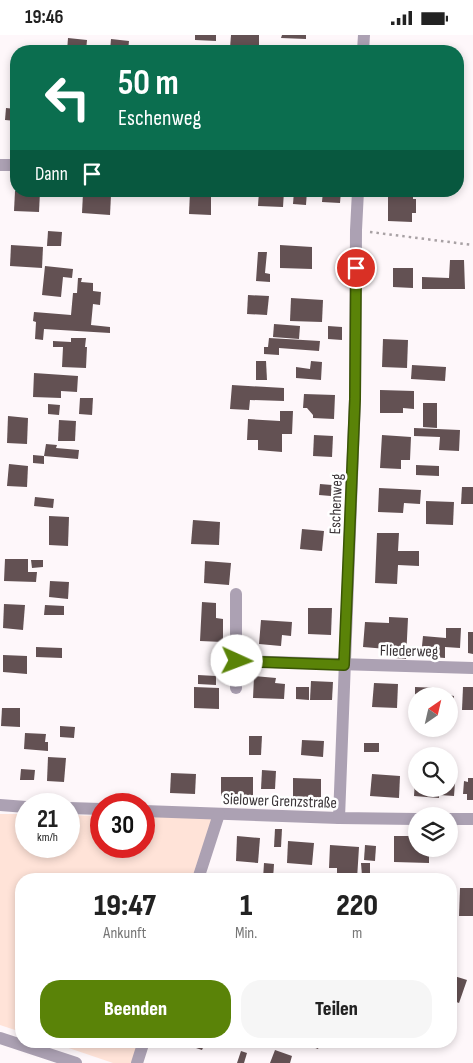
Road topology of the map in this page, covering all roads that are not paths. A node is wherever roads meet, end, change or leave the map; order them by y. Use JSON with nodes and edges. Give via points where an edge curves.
{"nodes":[{"id":1,"x":358,"y":197,"type":"edge"},
{"id":2,"x":236,"y":594,"type":"dead end"},
{"id":3,"x":237,"y":661,"type":"junction"},
{"id":4,"x":344,"y":665,"type":"junction"},
{"id":5,"x":473,"y":667,"type":"edge"},
{"id":6,"x":236,"y":688,"type":"dead end"},
{"id":7,"x":0,"y":805,"type":"edge"},
{"id":8,"x":15,"y":806,"type":"edge"},
{"id":9,"x":155,"y":811,"type":"edge"},
{"id":10,"x":219,"y":814,"type":"junction"},
{"id":11,"x":339,"y":818,"type":"junction"},
{"id":12,"x":408,"y":819,"type":"edge"},
{"id":13,"x":458,"y":819,"type":"edge"},
{"id":14,"x":473,"y":819,"type":"edge"},
{"id":15,"x":200,"y":873,"type":"edge"},
{"id":16,"x":0,"y":1039,"type":"edge"},
{"id":17,"x":15,"y":1044,"type":"edge"},
{"id":18,"x":28,"y":1048,"type":"edge"},
{"id":19,"x":142,"y":1048,"type":"edge"},
{"id":20,"x":76,"y":1063,"type":"edge"},
{"id":21,"x":137,"y":1063,"type":"edge"}],
"edges":[{"from":1,"to":4,"type":"street","name":"Eschenweg","via":[[355,399]]},
{"from":2,"to":3,"type":"street"},
{"from":3,"to":4,"type":"street","name":"Fliederweg"},
{"from":3,"to":6,"type":"street"},
{"from":4,"to":5,"type":"street","name":"Fliederweg"},
{"from":4,"to":11,"type":"street","name":"Eschenweg"},
{"from":7,"to":8,"type":"street"},
{"from":9,"to":10,"type":"street","name":"Sielower Grenzstraße"},
{"from":10,"to":11,"type":"street","name":"Sielower Grenzstraße"},
{"from":10,"to":15,"type":"street"},
{"from":11,"to":12,"type":"street","name":"Sielower Grenzstraße"},
{"from":13,"to":14,"type":"street"},
{"from":16,"to":17,"type":"street"},
{"from":18,"to":20,"type":"street"},
{"from":19,"to":21,"type":"street"}]}
